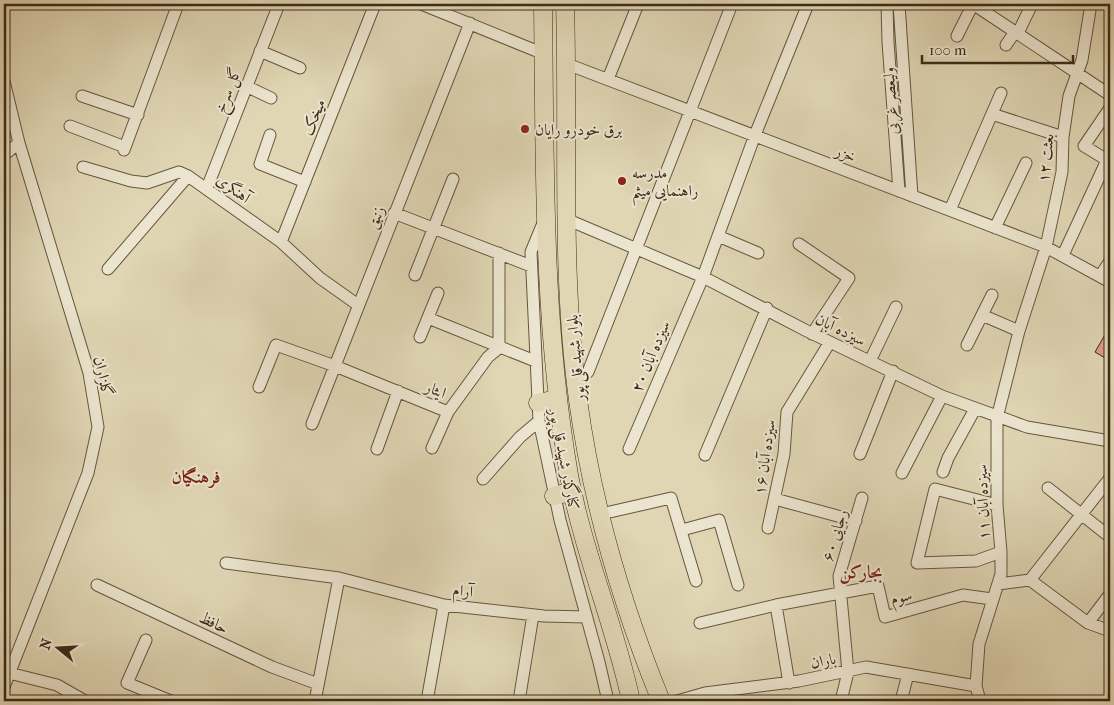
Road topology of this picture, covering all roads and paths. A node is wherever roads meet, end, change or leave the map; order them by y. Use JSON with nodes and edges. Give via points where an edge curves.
{"nodes":[{"id":1,"x":178,"y":4,"type":"edge"},
{"id":2,"x":279,"y":4,"type":"edge"},
{"id":3,"x":376,"y":4,"type":"edge"},
{"id":4,"x":421,"y":4,"type":"edge"},
{"id":5,"x":543,"y":4,"type":"edge"},
{"id":6,"x":565,"y":4,"type":"edge"},
{"id":7,"x":638,"y":4,"type":"edge"},
{"id":8,"x":732,"y":4,"type":"edge"},
{"id":9,"x":808,"y":4,"type":"edge"},
{"id":10,"x":887,"y":4,"type":"edge"},
{"id":11,"x":900,"y":4,"type":"edge"},
{"id":12,"x":973,"y":4,"type":"edge"},
{"id":13,"x":1032,"y":4,"type":"edge"},
{"id":14,"x":1091,"y":4,"type":"edge"},
{"id":15,"x":452,"y":9,"type":"edge"},
{"id":16,"x":470,"y":23,"type":"junction"},
{"id":17,"x":1016,"y":32,"type":"junction"},
{"id":18,"x":957,"y":36,"type":"dead end"},
{"id":19,"x":1006,"y":45,"type":"dead end"},
{"id":20,"x":260,"y":51,"type":"junction"},
{"id":21,"x":544,"y":54,"type":"junction"},
{"id":22,"x":566,"y":64,"type":"junction"},
{"id":23,"x":300,"y":68,"type":"dead end"},
{"id":24,"x":1077,"y":72,"type":"junction"},
{"id":25,"x":608,"y":80,"type":"junction"},
{"id":26,"x":4,"y":81,"type":"edge"},
{"id":27,"x":246,"y":86,"type":"junction"},
{"id":28,"x":905,"y":86,"type":"junction"},
{"id":29,"x":891,"y":88,"type":"junction"},
{"id":30,"x":1001,"y":93,"type":"dead end"},
{"id":31,"x":1110,"y":95,"type":"edge"},
{"id":32,"x":82,"y":96,"type":"dead end"},
{"id":33,"x":271,"y":98,"type":"dead end"},
{"id":34,"x":1110,"y":108,"type":"edge"},
{"id":35,"x":8,"y":111,"type":"edge"},
{"id":36,"x":691,"y":111,"type":"junction"},
{"id":37,"x":992,"y":114,"type":"junction"},
{"id":38,"x":138,"y":115,"type":"junction"},
{"id":39,"x":70,"y":126,"type":"dead end"},
{"id":40,"x":270,"y":135,"type":"dead end"},
{"id":41,"x":755,"y":135,"type":"junction"},
{"id":42,"x":1063,"y":136,"type":"junction"},
{"id":43,"x":19,"y":143,"type":"junction"},
{"id":44,"x":4,"y":155,"type":"edge"},
{"id":45,"x":1026,"y":163,"type":"dead end"},
{"id":46,"x":83,"y":167,"type":"dead end"},
{"id":47,"x":188,"y":176,"type":"junction"},
{"id":48,"x":453,"y":179,"type":"dead end"},
{"id":49,"x":305,"y":182,"type":"junction"},
{"id":50,"x":207,"y":188,"type":"junction"},
{"id":51,"x":899,"y":191,"type":"junction"},
{"id":52,"x":912,"y":196,"type":"junction"},
{"id":53,"x":950,"y":210,"type":"junction"},
{"id":54,"x":394,"y":212,"type":"junction"},
{"id":55,"x":566,"y":219,"type":"junction"},
{"id":56,"x":545,"y":220,"type":"junction"},
{"id":57,"x":434,"y":228,"type":"junction"},
{"id":58,"x":995,"y":228,"type":"junction"},
{"id":59,"x":718,"y":236,"type":"junction"},
{"id":60,"x":281,"y":242,"type":"junction"},
{"id":61,"x":798,"y":244,"type":"dead end"},
{"id":62,"x":636,"y":247,"type":"junction"},
{"id":63,"x":1046,"y":248,"type":"junction"},
{"id":64,"x":499,"y":253,"type":"junction"},
{"id":65,"x":758,"y":254,"type":"dead end"},
{"id":66,"x":1063,"y":255,"type":"junction"},
{"id":67,"x":1110,"y":261,"type":"edge"},
{"id":68,"x":531,"y":266,"type":"junction"},
{"id":69,"x":108,"y":269,"type":"dead end"},
{"id":70,"x":415,"y":275,"type":"dead end"},
{"id":71,"x":703,"y":277,"type":"junction"},
{"id":72,"x":1105,"y":279,"type":"edge"},
{"id":73,"x":438,"y":293,"type":"dead end"},
{"id":74,"x":992,"y":295,"type":"dead end"},
{"id":75,"x":358,"y":305,"type":"junction"},
{"id":76,"x":896,"y":307,"type":"dead end"},
{"id":77,"x":767,"y":308,"type":"junction"},
{"id":78,"x":982,"y":315,"type":"junction"},
{"id":79,"x":428,"y":318,"type":"junction"},
{"id":80,"x":1019,"y":331,"type":"junction"},
{"id":81,"x":812,"y":334,"type":"junction"},
{"id":82,"x":420,"y":337,"type":"dead end"},
{"id":83,"x":830,"y":342,"type":"junction"},
{"id":84,"x":967,"y":345,"type":"dead end"},
{"id":85,"x":499,"y":348,"type":"junction"},
{"id":86,"x":535,"y":361,"type":"junction"},
{"id":87,"x":870,"y":361,"type":"junction"},
{"id":88,"x":335,"y":366,"type":"junction"},
{"id":89,"x":893,"y":371,"type":"junction"},
{"id":90,"x":576,"y":381,"type":"junction"},
{"id":91,"x":259,"y":387,"type":"dead end"},
{"id":92,"x":398,"y":391,"type":"junction"},
{"id":93,"x":942,"y":396,"type":"junction"},
{"id":94,"x":557,"y":398,"type":"junction"},
{"id":95,"x":538,"y":402,"type":"junction"},
{"id":96,"x":975,"y":409,"type":"junction"},
{"id":97,"x":448,"y":412,"type":"junction"},
{"id":98,"x":997,"y":418,"type":"junction"},
{"id":99,"x":539,"y":421,"type":"junction"},
{"id":100,"x":312,"y":424,"type":"dead end"},
{"id":101,"x":1110,"y":441,"type":"edge"},
{"id":102,"x":432,"y":448,"type":"dead end"},
{"id":103,"x":377,"y":449,"type":"dead end"},
{"id":104,"x":629,"y":449,"type":"dead end"},
{"id":105,"x":860,"y":454,"type":"dead end"},
{"id":106,"x":705,"y":455,"type":"dead end"},
{"id":107,"x":943,"y":472,"type":"dead end"},
{"id":108,"x":902,"y":473,"type":"dead end"},
{"id":109,"x":483,"y":479,"type":"dead end"},
{"id":110,"x":1109,"y":481,"type":"edge"},
{"id":111,"x":1048,"y":488,"type":"dead end"},
{"id":112,"x":573,"y":491,"type":"junction"},
{"id":113,"x":554,"y":496,"type":"junction"},
{"id":114,"x":862,"y":498,"type":"dead end"},
{"id":115,"x":775,"y":499,"type":"junction"},
{"id":116,"x":997,"y":505,"type":"junction"},
{"id":117,"x":600,"y":514,"type":"junction"},
{"id":118,"x":1081,"y":516,"type":"junction"},
{"id":119,"x":856,"y":521,"type":"junction"},
{"id":120,"x":768,"y":528,"type":"dead end"},
{"id":121,"x":682,"y":530,"type":"junction"},
{"id":122,"x":1110,"y":537,"type":"edge"},
{"id":123,"x":1001,"y":552,"type":"junction"},
{"id":124,"x":226,"y":563,"type":"dead end"},
{"id":125,"x":339,"y":578,"type":"junction"},
{"id":126,"x":1030,"y":580,"type":"junction"},
{"id":127,"x":696,"y":582,"type":"dead end"},
{"id":128,"x":998,"y":584,"type":"junction"},
{"id":129,"x":738,"y":585,"type":"dead end"},
{"id":130,"x":97,"y":586,"type":"dead end"},
{"id":131,"x":841,"y":594,"type":"junction"},
{"id":132,"x":1110,"y":594,"type":"edge"},
{"id":133,"x":992,"y":599,"type":"junction"},
{"id":134,"x":776,"y":604,"type":"junction"},
{"id":135,"x":444,"y":605,"type":"junction"},
{"id":136,"x":532,"y":615,"type":"junction"},
{"id":137,"x":586,"y":617,"type":"junction"},
{"id":138,"x":1088,"y":622,"type":"junction"},
{"id":139,"x":700,"y":623,"type":"dead end"},
{"id":140,"x":1110,"y":631,"type":"edge"},
{"id":141,"x":146,"y":640,"type":"dead end"},
{"id":142,"x":848,"y":672,"type":"junction"},
{"id":143,"x":8,"y":673,"type":"junction"},
{"id":144,"x":908,"y":674,"type":"junction"},
{"id":145,"x":789,"y":682,"type":"junction"},
{"id":146,"x":318,"y":684,"type":"junction"},
{"id":147,"x":976,"y":686,"type":"junction"},
{"id":148,"x":4,"y":687,"type":"edge"},
{"id":149,"x":85,"y":701,"type":"edge"},
{"id":150,"x":171,"y":701,"type":"edge"},
{"id":151,"x":315,"y":701,"type":"edge"},
{"id":152,"x":427,"y":701,"type":"edge"},
{"id":153,"x":519,"y":701,"type":"edge"},
{"id":154,"x":608,"y":701,"type":"edge"},
{"id":155,"x":631,"y":701,"type":"edge"},
{"id":156,"x":660,"y":701,"type":"edge"},
{"id":157,"x":677,"y":701,"type":"edge"},
{"id":158,"x":841,"y":701,"type":"edge"},
{"id":159,"x":901,"y":701,"type":"edge"},
{"id":160,"x":970,"y":701,"type":"edge"},
{"id":161,"x":980,"y":701,"type":"edge"}],
"edges":[{"from":1,"to":38,"type":"street"},
{"from":2,"to":20,"type":"street","name":"گل سرخ"},
{"from":3,"to":49,"type":"street","name":"میخک"},
{"from":4,"to":15,"type":"street"},
{"from":5,"to":21,"type":"highway","name":"بلوار شهید قلی پور"},
{"from":6,"to":22,"type":"highway","name":"بلوار شهید قلی پور"},
{"from":7,"to":25,"type":"street"},
{"from":8,"to":36,"type":"street"},
{"from":9,"to":41,"type":"street","name":"سیزده آبان ۲۰"},
{"from":10,"to":29,"type":"street","name":"ولیعصر غربی"},
{"from":11,"to":28,"type":"street","name":"ولیعصر غربی"},
{"from":12,"to":17,"type":"street"},
{"from":12,"to":18,"type":"street"},
{"from":13,"to":17,"type":"street"},
{"from":14,"to":24,"type":"street","name":"بعثت ۱۲"},
{"from":15,"to":16,"type":"street"},
{"from":16,"to":21,"type":"street"},
{"from":16,"to":54,"type":"street","name":"زنبق"},
{"from":17,"to":19,"type":"street"},
{"from":17,"to":24,"type":"street"},
{"from":20,"to":23,"type":"street"},
{"from":20,"to":27,"type":"street","name":"گل سرخ"},
{"from":21,"to":56,"type":"highway","name":"بلوار شهید قلی پور"},
{"from":22,"to":25,"type":"street","name":"خزر"},
{"from":22,"to":55,"type":"highway","name":"بلوار شهید قلی پور"},
{"from":24,"to":31,"type":"street"},
{"from":24,"to":42,"type":"street","name":"بعثت ۱۲","via":[[1069,96]]},
{"from":25,"to":36,"type":"street","name":"خزر"},
{"from":26,"to":35,"type":"street","name":"گلزاران"},
{"from":27,"to":33,"type":"street"},
{"from":27,"to":50,"type":"street","name":"گل سرخ"},
{"from":28,"to":29,"type":"street"},
{"from":28,"to":52,"type":"street","name":"ولیعصر غربی"},
{"from":29,"to":51,"type":"street","name":"ولیعصر غربی"},
{"from":30,"to":37,"type":"street"},
{"from":32,"to":38,"type":"street"},
{"from":34,"to":66,"type":"street","via":[[1084,146],[1107,160]]},
{"from":35,"to":43,"type":"street","name":"گلزاران"},
{"from":36,"to":41,"type":"street","name":"خزر"},
{"from":36,"to":62,"type":"street"},
{"from":37,"to":42,"type":"street"},
{"from":37,"to":53,"type":"street"},
{"from":38,"to":39,"type":"street","via":[[125,148]]},
{"from":40,"to":49,"type":"street","via":[[260,164]]},
{"from":41,"to":51,"type":"street","name":"خزر"},
{"from":41,"to":59,"type":"street","name":"سیزده آبان ۲۰"},
{"from":42,"to":63,"type":"street","name":"بعثت ۱۲","via":[[1062,172]]},
{"from":43,"to":44,"type":"street"},
{"from":43,"to":143,"type":"street","name":"گلزاران","via":[[89,373],[98,427],[88,474]]},
{"from":45,"to":58,"type":"street"},
{"from":46,"to":47,"type":"street","via":[[147,183],[179,172]]},
{"from":47,"to":50,"type":"street","name":"آهنگری"},
{"from":47,"to":69,"type":"street"},
{"from":48,"to":57,"type":"street"},
{"from":49,"to":60,"type":"street","name":"میخک"},
{"from":50,"to":60,"type":"street","name":"آهنگری"},
{"from":51,"to":52,"type":"street","name":"خزر"},
{"from":52,"to":53,"type":"street","name":"خزر"},
{"from":53,"to":58,"type":"street","name":"خزر"},
{"from":54,"to":57,"type":"street"},
{"from":54,"to":75,"type":"street","name":"زنبق"},
{"from":55,"to":62,"type":"street","name":"سیزده آبان"},
{"from":55,"to":90,"type":"highway","name":"بلوار شهید قلی پور"},
{"from":56,"to":68,"type":"street","name":"کنارگذر شهید قلی پور","via":[[531,252]]},
{"from":56,"to":94,"type":"highway","name":"بلوار شهید قلی پور"},
{"from":57,"to":64,"type":"street"},
{"from":57,"to":70,"type":"street"},
{"from":58,"to":63,"type":"street","name":"خزر"},
{"from":59,"to":65,"type":"street"},
{"from":59,"to":71,"type":"street","name":"سیزده آبان ۲۰"},
{"from":60,"to":75,"type":"street","name":"آهنگری","via":[[320,278]]},
{"from":61,"to":81,"type":"street","via":[[849,278]]},
{"from":62,"to":71,"type":"street","name":"سیزده آبان"},
{"from":62,"to":90,"type":"street","via":[[588,372]]},
{"from":63,"to":66,"type":"street","name":"خزر"},
{"from":63,"to":80,"type":"street","name":"بعثت ۱۲"},
{"from":64,"to":68,"type":"street"},
{"from":64,"to":85,"type":"street"},
{"from":66,"to":72,"type":"street","name":"خزر"},
{"from":67,"to":72,"type":"street"},
{"from":68,"to":86,"type":"street","name":"کنارگذر شهید قلی پور"},
{"from":71,"to":77,"type":"street","name":"سیزده آبان"},
{"from":71,"to":104,"type":"street","name":"سیزده آبان ۲۰"},
{"from":73,"to":79,"type":"street"},
{"from":74,"to":78,"type":"street"},
{"from":75,"to":88,"type":"street","name":"زنبق"},
{"from":76,"to":87,"type":"street"},
{"from":77,"to":81,"type":"street","name":"سیزده آبان"},
{"from":77,"to":106,"type":"street"},
{"from":78,"to":80,"type":"street"},
{"from":78,"to":84,"type":"street"},
{"from":79,"to":82,"type":"street"},
{"from":79,"to":85,"type":"street"},
{"from":80,"to":98,"type":"street","name":"سیزده آبان ۱۱"},
{"from":81,"to":83,"type":"street","name":"سیزده آبان"},
{"from":83,"to":87,"type":"street","name":"سیزده آبان"},
{"from":83,"to":115,"type":"street","name":"سیزده آبان ۱۶","via":[[787,412],[784,454]]},
{"from":85,"to":86,"type":"street"},
{"from":85,"to":97,"type":"street","name":"ایثار","via":[[488,357]]},
{"from":86,"to":95,"type":"street","name":"کنارگذر شهید قلی پور"},
{"from":87,"to":89,"type":"street","name":"سیزده آبان"},
{"from":88,"to":91,"type":"street","name":"ایثار","via":[[276,345]]},
{"from":88,"to":92,"type":"street","name":"ایثار"},
{"from":88,"to":100,"type":"street","name":"زنبق"},
{"from":89,"to":93,"type":"street","name":"سیزده آبان"},
{"from":89,"to":105,"type":"street"},
{"from":90,"to":117,"type":"highway","name":"بلوار شهید قلی پور","via":[[590,473]]},
{"from":92,"to":97,"type":"street","name":"ایثار"},
{"from":92,"to":103,"type":"street"},
{"from":93,"to":96,"type":"street","name":"سیزده آبان"},
{"from":93,"to":108,"type":"street"},
{"from":94,"to":95,"type":"highway"},
{"from":94,"to":112,"type":"highway","name":"بلوار شهید قلی پور"},
{"from":95,"to":99,"type":"street","name":"کنارگذر شهید قلی پور"},
{"from":96,"to":98,"type":"street","name":"سیزده آبان"},
{"from":96,"to":107,"type":"street"},
{"from":97,"to":102,"type":"street"},
{"from":98,"to":101,"type":"street","name":"سیزده آبان","via":[[1026,427]]},
{"from":98,"to":116,"type":"street","name":"سیزده آبان ۱۱"},
{"from":99,"to":109,"type":"street","via":[[520,437]]},
{"from":99,"to":113,"type":"street","name":"کنارگذر شهید قلی پور"},
{"from":110,"to":118,"type":"street"},
{"from":111,"to":118,"type":"street"},
{"from":112,"to":113,"type":"highway"},
{"from":112,"to":155,"type":"highway","name":"بلوار شهید قلی پور"},
{"from":113,"to":137,"type":"street","name":"کنارگذر شهید قلی پور"},
{"from":114,"to":119,"type":"street","name":"رجایی ۶۰"},
{"from":115,"to":119,"type":"street"},
{"from":115,"to":120,"type":"street","name":"سیزده آبان ۱۶"},
{"from":116,"to":123,"type":"street","name":"سیزده آبان ۱۱"},
{"from":116,"to":123,"type":"street","via":[[935,489],[917,563],[976,561]]},
{"from":117,"to":121,"type":"street","via":[[671,498]]},
{"from":117,"to":156,"type":"highway","name":"بلوار شهید قلی پور","via":[[637,642]]},
{"from":118,"to":122,"type":"street"},
{"from":118,"to":126,"type":"street"},
{"from":119,"to":131,"type":"street","name":"رجایی ۶۰","via":[[839,576]]},
{"from":121,"to":127,"type":"street"},
{"from":121,"to":129,"type":"street","via":[[719,520]]},
{"from":123,"to":128,"type":"street","name":"سیزده آبان ۱۱"},
{"from":124,"to":125,"type":"street","name":"آرام"},
{"from":125,"to":135,"type":"street","name":"آرام"},
{"from":125,"to":146,"type":"street"},
{"from":126,"to":128,"type":"street"},
{"from":126,"to":138,"type":"street"},
{"from":128,"to":133,"type":"street","name":"سیزده آبان ۱۱"},
{"from":130,"to":146,"type":"street","name":"حافظ","via":[[272,667]]},
{"from":131,"to":133,"type":"street","name":"سوم","via":[[878,586],[885,617],[963,596]]},
{"from":131,"to":134,"type":"street"},
{"from":131,"to":142,"type":"street","name":"رجایی ۶۰"},
{"from":132,"to":138,"type":"street"},
{"from":133,"to":147,"type":"street","name":"سیزده آبان ۱۱","via":[[979,644]]},
{"from":134,"to":139,"type":"street"},
{"from":134,"to":145,"type":"street"},
{"from":135,"to":136,"type":"street","name":"آرام"},
{"from":135,"to":152,"type":"street"},
{"from":136,"to":137,"type":"street","name":"آرام"},
{"from":136,"to":153,"type":"street"},
{"from":137,"to":154,"type":"street","name":"کنارگذر شهید قلی پور"},
{"from":138,"to":140,"type":"street"},
{"from":141,"to":150,"type":"street","via":[[127,683]]},
{"from":142,"to":144,"type":"street","name":"باران","via":[[866,667]]},
{"from":142,"to":145,"type":"street","name":"باران"},
{"from":142,"to":158,"type":"street","name":"رجایی ۶۰"},
{"from":143,"to":148,"type":"street","name":"گلزاران"},
{"from":143,"to":149,"type":"street","via":[[57,686]]},
{"from":144,"to":147,"type":"street","name":"باران"},
{"from":144,"to":159,"type":"street"},
{"from":145,"to":157,"type":"street","name":"باران","via":[[705,693]]},
{"from":146,"to":151,"type":"street"},
{"from":147,"to":160,"type":"street"},
{"from":147,"to":161,"type":"street"}]}
